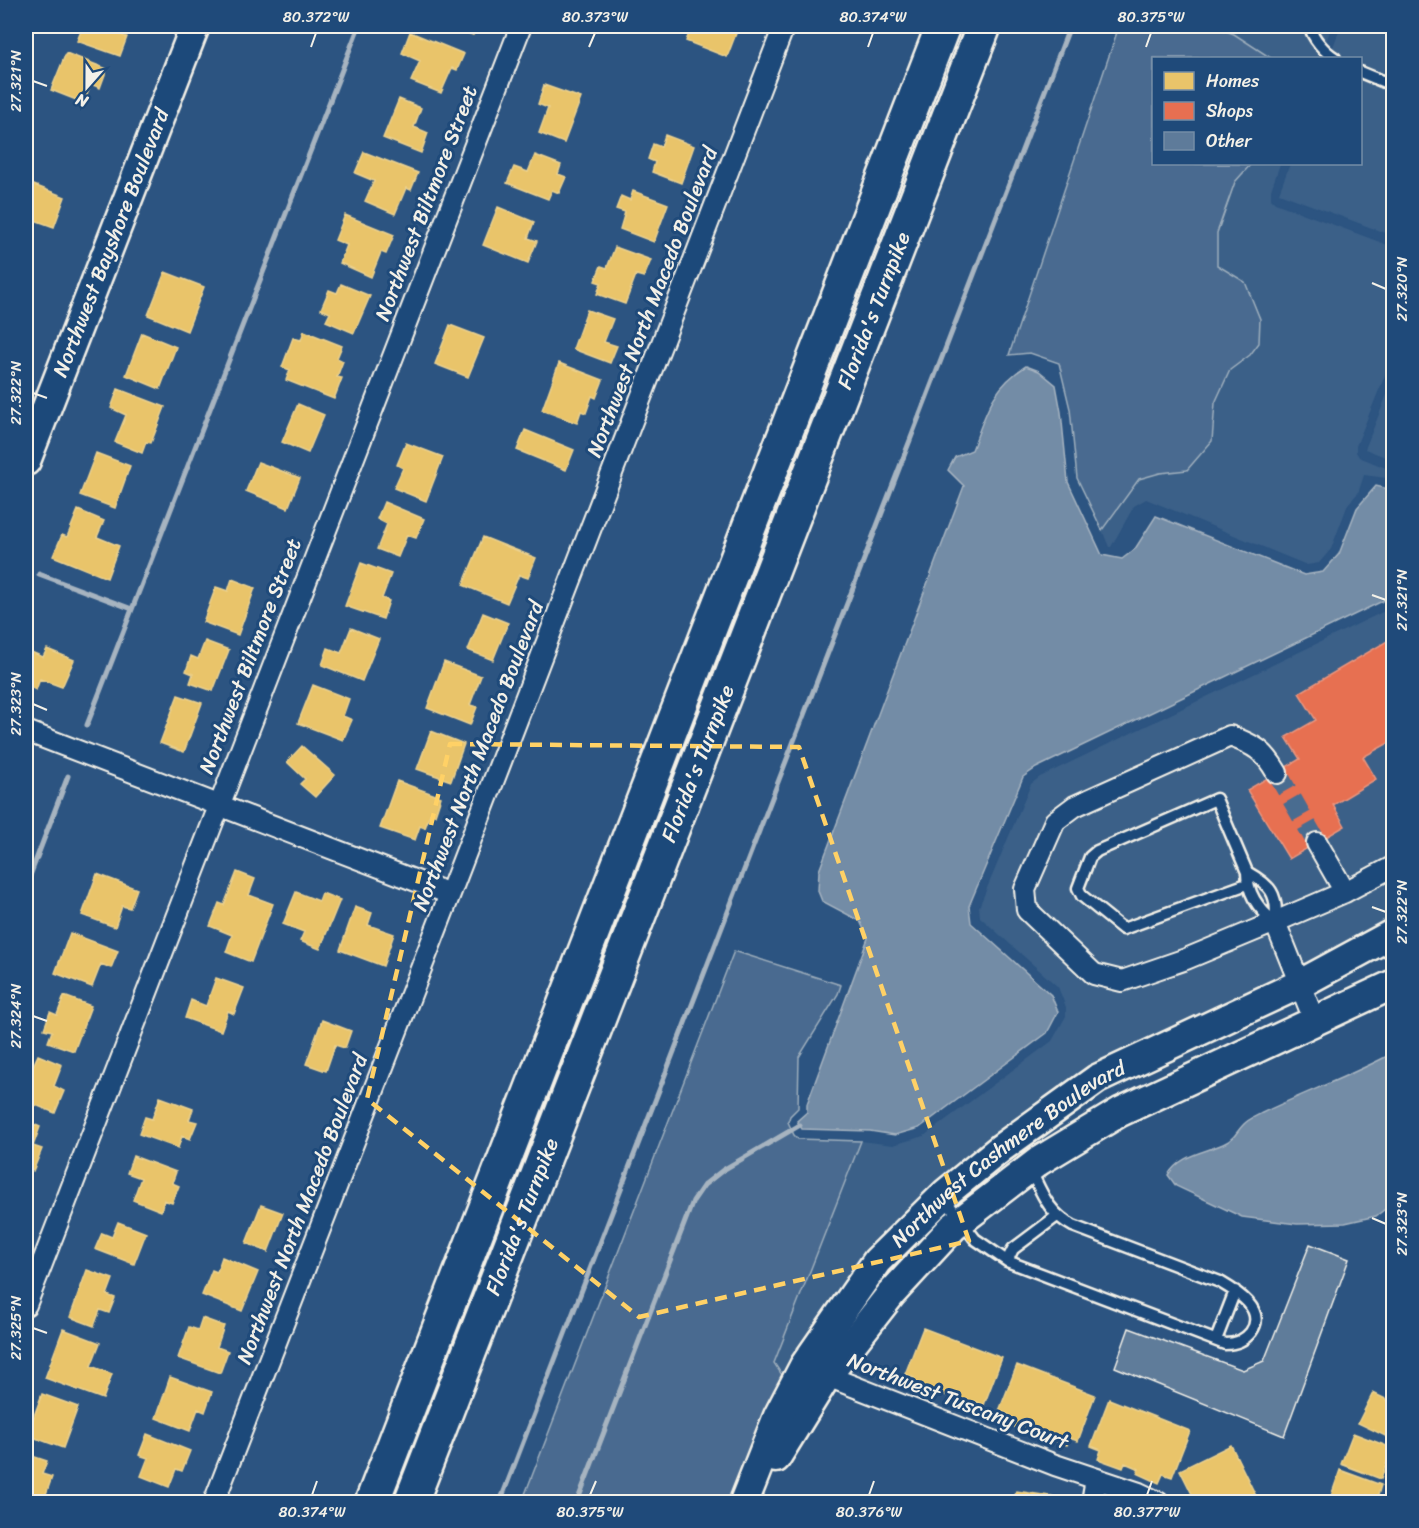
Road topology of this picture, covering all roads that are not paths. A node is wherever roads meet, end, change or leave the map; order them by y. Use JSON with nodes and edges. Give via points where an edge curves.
{"nodes":[{"id":1,"x":195,"y":26,"type":"edge"},
{"id":2,"x":520,"y":26,"type":"edge"},
{"id":3,"x":784,"y":26,"type":"edge"},
{"id":4,"x":943,"y":26,"type":"edge"},
{"id":5,"x":984,"y":26,"type":"edge"},
{"id":6,"x":1310,"y":26,"type":"edge"},
{"id":7,"x":1333,"y":57,"type":"edge"},
{"id":8,"x":1362,"y":73,"type":"edge"},
{"id":9,"x":1394,"y":86,"type":"edge"},
{"id":10,"x":31,"y":428,"type":"edge"},
{"id":11,"x":26,"y":461,"type":"edge"},
{"id":12,"x":26,"y":731,"type":"edge"},
{"id":13,"x":1277,"y":773,"type":"tunnel mouth"},
{"id":14,"x":217,"y":806,"type":"junction"},
{"id":15,"x":1317,"y":843,"type":"tunnel mouth"},
{"id":16,"x":1394,"y":866,"type":"edge"},
{"id":17,"x":1246,"y":872,"type":"junction"},
{"id":18,"x":1247,"y":884,"type":"junction"},
{"id":19,"x":1345,"y":892,"type":"junction"},
{"id":20,"x":450,"y":894,"type":"junction"},
{"id":21,"x":1275,"y":922,"type":"junction"},
{"id":22,"x":1394,"y":933,"type":"edge"},
{"id":23,"x":1300,"y":984,"type":"junction"},
{"id":24,"x":1394,"y":984,"type":"edge"},
{"id":25,"x":1315,"y":1022,"type":"junction"},
{"id":26,"x":1030,"y":1168,"type":"junction"},
{"id":27,"x":942,"y":1196,"type":"junction"},
{"id":28,"x":1057,"y":1216,"type":"junction"},
{"id":29,"x":962,"y":1221,"type":"junction"},
{"id":30,"x":1007,"y":1261,"type":"junction"},
{"id":31,"x":1235,"y":1291,"type":"junction"},
{"id":32,"x":26,"y":1305,"type":"edge"},
{"id":33,"x":1216,"y":1340,"type":"junction"},
{"id":34,"x":815,"y":1371,"type":"junction"},
{"id":35,"x":1096,"y":1479,"type":"junction"},
{"id":36,"x":214,"y":1503,"type":"edge"},
{"id":37,"x":372,"y":1503,"type":"edge"},
{"id":38,"x":411,"y":1503,"type":"edge"},
{"id":39,"x":744,"y":1503,"type":"edge"},
{"id":40,"x":753,"y":1503,"type":"edge"},
{"id":41,"x":1092,"y":1503,"type":"edge"},
{"id":42,"x":1158,"y":1503,"type":"edge"}],
"edges":[{"from":1,"to":10,"type":"street","name":"Northwest Bayshore Boulevard"},
{"from":2,"to":14,"type":"street","name":"Northwest Biltmore Street"},
{"from":3,"to":20,"type":"street","name":"Northwest North Macedo Boulevard"},
{"from":4,"to":37,"type":"highway","name":"Florida's Turnpike"},
{"from":5,"to":38,"type":"highway","name":"Florida's Turnpike"},
{"from":6,"to":7,"type":"lane","via":[[1326,53]]},
{"from":8,"to":9,"type":"lane"},
{"from":10,"to":11,"type":"street","name":"Northwest Bayshore Boulevard"},
{"from":12,"to":14,"type":"street"},
{"from":13,"to":21,"type":"street","via":[[1253,745],[1230,736],[1106,792],[1054,822],[1025,889],[1027,910],[1058,941],[1094,974],[1122,981]]},
{"from":14,"to":20,"type":"street"},
{"from":14,"to":32,"type":"street","name":"Northwest Biltmore Street"},
{"from":15,"to":19,"type":"street"},
{"from":16,"to":19,"type":"street"},
{"from":17,"to":18,"type":"lane"},
{"from":17,"to":18,"type":"lane","via":[[1216,799],[1097,851],[1090,857],[1078,888],[1082,896],[1123,929]]},
{"from":17,"to":21,"type":"lane","via":[[1264,882],[1273,895],[1277,905]]},
{"from":18,"to":21,"type":"lane","via":[[1260,910]]},
{"from":19,"to":21,"type":"street"},
{"from":20,"to":36,"type":"street","name":"Northwest North Macedo Boulevard"},
{"from":21,"to":23,"type":"street"},
{"from":22,"to":23,"type":"street","name":"Northwest Cashmere Boulevard"},
{"from":23,"to":25,"type":"street"},
{"from":23,"to":27,"type":"street","name":"Northwest Cashmere Boulevard","via":[[1097,1080],[1001,1148]]},
{"from":24,"to":25,"type":"street","name":"Northwest Cashmere Boulevard"},
{"from":25,"to":26,"type":"street","name":"Northwest Cashmere Boulevard","via":[[1120,1112]]},
{"from":26,"to":28,"type":"lane","via":[[1050,1210]]},
{"from":26,"to":29,"type":"street","name":"Northwest Cashmere Boulevard"},
{"from":27,"to":29,"type":"lane"},
{"from":27,"to":34,"type":"street","name":"Northwest Cashmere Boulevard","via":[[877,1261]]},
{"from":28,"to":30,"type":"lane","via":[[1013,1250]]},
{"from":28,"to":31,"type":"lane","via":[[1073,1226]]},
{"from":29,"to":30,"type":"lane","via":[[975,1239]]},
{"from":29,"to":34,"type":"street","name":"Northwest Cashmere Boulevard"},
{"from":30,"to":33,"type":"lane"},
{"from":31,"to":33,"type":"lane"},
{"from":31,"to":33,"type":"lane","via":[[1255,1312],[1253,1330],[1234,1344]]},
{"from":34,"to":35,"type":"street","name":"Northwest Tuscany Court"},
{"from":34,"to":39,"type":"street","name":"Northwest Cashmere Boulevard","via":[[778,1416]]},
{"from":34,"to":40,"type":"street","name":"Northwest Cashmere Boulevard","via":[[795,1425]]},
{"from":35,"to":41,"type":"street"},
{"from":35,"to":42,"type":"street","name":"Northwest Tuscany Court"}]}
